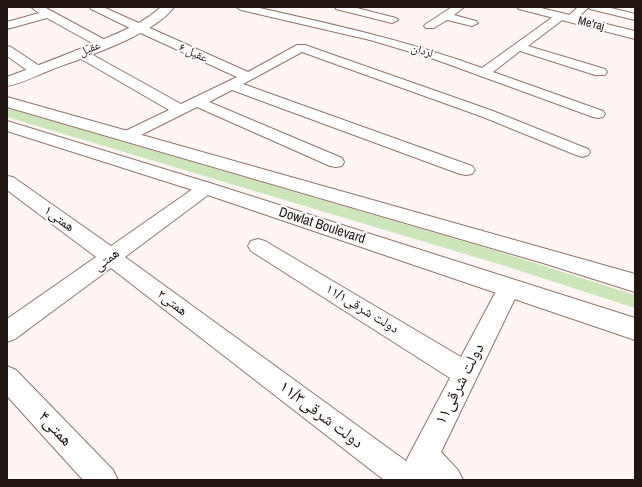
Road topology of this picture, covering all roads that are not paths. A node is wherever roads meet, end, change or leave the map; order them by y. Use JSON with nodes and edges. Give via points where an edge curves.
{"nodes":[{"id":1,"x":36,"y":7,"type":"edge"},
{"id":2,"x":95,"y":7,"type":"edge"},
{"id":3,"x":168,"y":7,"type":"edge"},
{"id":4,"x":241,"y":7,"type":"edge"},
{"id":5,"x":340,"y":7,"type":"edge"},
{"id":6,"x":459,"y":7,"type":"edge"},
{"id":7,"x":523,"y":7,"type":"edge"},
{"id":8,"x":584,"y":7,"type":"edge"},
{"id":9,"x":594,"y":7,"type":"edge"},
{"id":10,"x":48,"y":14,"type":"junction"},
{"id":11,"x":445,"y":16,"type":"junction"},
{"id":12,"x":635,"y":17,"type":"edge"},
{"id":13,"x":565,"y":18,"type":"junction"},
{"id":14,"x":392,"y":20,"type":"dead end"},
{"id":15,"x":472,"y":24,"type":"dead end"},
{"id":16,"x":7,"y":26,"type":"edge"},
{"id":17,"x":138,"y":28,"type":"junction"},
{"id":18,"x":443,"y":29,"type":"dead end"},
{"id":19,"x":635,"y":35,"type":"edge"},
{"id":20,"x":103,"y":44,"type":"junction"},
{"id":21,"x":519,"y":47,"type":"junction"},
{"id":22,"x":7,"y":50,"type":"edge"},
{"id":23,"x":80,"y":53,"type":"junction"},
{"id":24,"x":36,"y":70,"type":"junction"},
{"id":25,"x":600,"y":72,"type":"dead end"},
{"id":26,"x":484,"y":73,"type":"junction"},
{"id":27,"x":248,"y":77,"type":"junction"},
{"id":28,"x":7,"y":82,"type":"edge"},
{"id":29,"x":232,"y":85,"type":"junction"},
{"id":30,"x":7,"y":102,"type":"edge"},
{"id":31,"x":197,"y":102,"type":"junction"},
{"id":32,"x":180,"y":110,"type":"junction"},
{"id":33,"x":598,"y":114,"type":"dead end"},
{"id":34,"x":7,"y":126,"type":"edge"},
{"id":35,"x":127,"y":136,"type":"junction"},
{"id":36,"x":582,"y":152,"type":"dead end"},
{"id":37,"x":336,"y":162,"type":"dead end"},
{"id":38,"x":466,"y":170,"type":"dead end"},
{"id":39,"x":7,"y":181,"type":"edge"},
{"id":40,"x":206,"y":188,"type":"junction"},
{"id":41,"x":258,"y":246,"type":"dead end"},
{"id":42,"x":111,"y":257,"type":"junction"},
{"id":43,"x":635,"y":283,"type":"edge"},
{"id":44,"x":509,"y":288,"type":"junction"},
{"id":45,"x":635,"y":329,"type":"edge"},
{"id":46,"x":7,"y":332,"type":"edge"},
{"id":47,"x":234,"y":349,"type":"joint"},
{"id":48,"x":465,"y":373,"type":"junction"},
{"id":49,"x":7,"y":378,"type":"edge"},
{"id":50,"x":418,"y":468,"type":"edge"},
{"id":51,"x":103,"y":480,"type":"edge"},
{"id":52,"x":408,"y":480,"type":"edge"},
{"id":53,"x":448,"y":480,"type":"edge"}],
"edges":[{"from":1,"to":10,"type":"street"},
{"from":2,"to":17,"type":"street","name":"عقیل ۶"},
{"from":3,"to":17,"type":"main road","name":"عقیل","via":[[158,17]]},
{"from":4,"to":26,"type":"street","name":"لردان","via":[[373,37]]},
{"from":5,"to":14,"type":"street"},
{"from":6,"to":11,"type":"street"},
{"from":7,"to":13,"type":"main road","name":"Me'raj"},
{"from":8,"to":13,"type":"street"},
{"from":9,"to":12,"type":"street"},
{"from":10,"to":16,"type":"street"},
{"from":10,"to":20,"type":"street"},
{"from":11,"to":15,"type":"street"},
{"from":11,"to":18,"type":"street","via":[[430,26]]},
{"from":13,"to":19,"type":"main road","name":"Me'raj"},
{"from":13,"to":21,"type":"street"},
{"from":17,"to":20,"type":"main road","name":"عقیل"},
{"from":17,"to":27,"type":"street","name":"عقیل ۶"},
{"from":20,"to":23,"type":"main road","name":"عقیل"},
{"from":21,"to":25,"type":"street"},
{"from":21,"to":26,"type":"street"},
{"from":22,"to":24,"type":"street"},
{"from":23,"to":24,"type":"main road","name":"عقیل"},
{"from":23,"to":32,"type":"street"},
{"from":24,"to":28,"type":"main road","name":"عقیل"},
{"from":26,"to":33,"type":"street","name":"لردان"},
{"from":27,"to":29,"type":"street"},
{"from":27,"to":36,"type":"street","via":[[301,48],[488,114]]},
{"from":29,"to":31,"type":"street"},
{"from":29,"to":38,"type":"street"},
{"from":30,"to":35,"type":"main road"},
{"from":31,"to":32,"type":"street"},
{"from":31,"to":37,"type":"street"},
{"from":32,"to":35,"type":"street"},
{"from":34,"to":40,"type":"main road","name":"Dowlat Boulevard"},
{"from":35,"to":43,"type":"main road"},
{"from":39,"to":42,"type":"street","name":"۱همتی"},
{"from":40,"to":42,"type":"street","name":"همتی"},
{"from":40,"to":44,"type":"main road","name":"Dowlat Boulevard"},
{"from":41,"to":48,"type":"street","name":"۱۱/۱دولت شرقی"},
{"from":42,"to":46,"type":"street","name":"همتی"},
{"from":42,"to":47,"type":"street","name":"۲همتی"},
{"from":44,"to":45,"type":"main road","name":"Dowlat Boulevard"},
{"from":44,"to":48,"type":"street","name":"۱۱دولت شرقی"},
{"from":47,"to":52,"type":"street","name":"۱۱/۳دولت شرقی"},
{"from":48,"to":50,"type":"street","name":"۱۱دولت شرقی"},
{"from":49,"to":51,"type":"street","name":"۴همتی"},
{"from":50,"to":53,"type":"street"}]}
